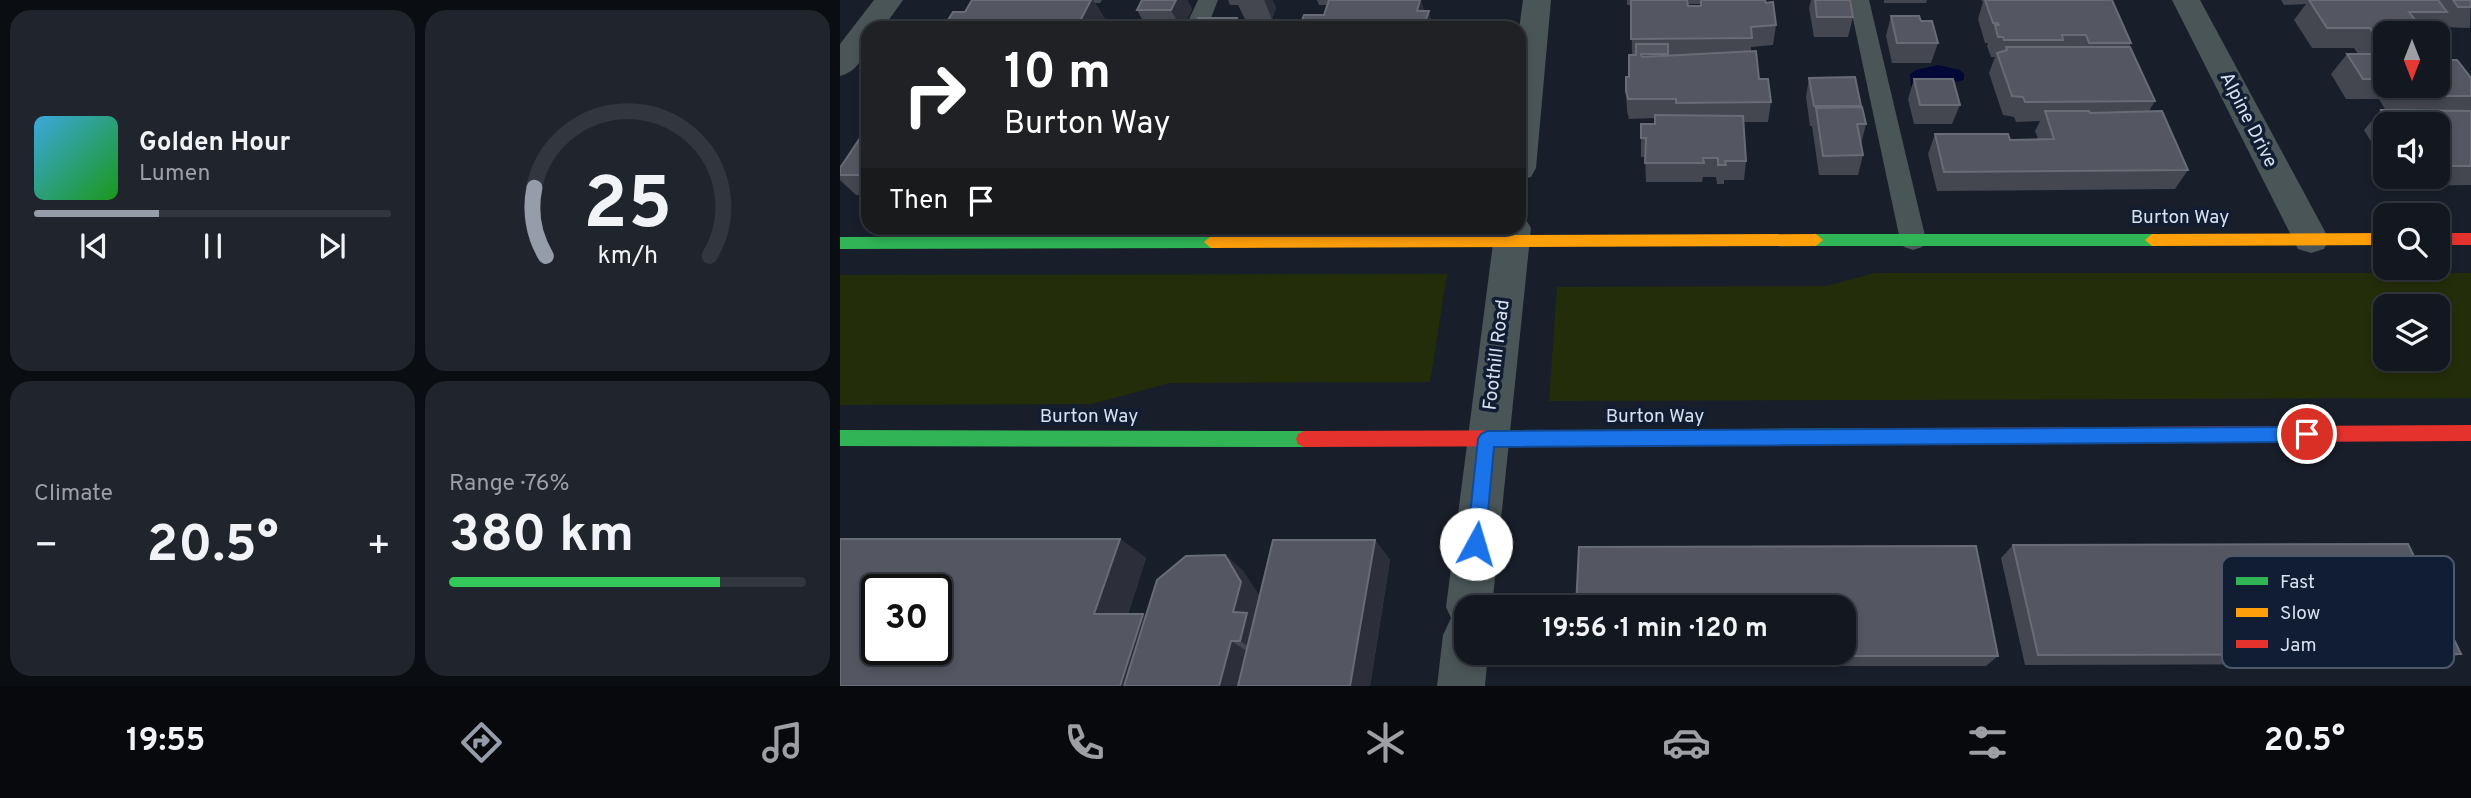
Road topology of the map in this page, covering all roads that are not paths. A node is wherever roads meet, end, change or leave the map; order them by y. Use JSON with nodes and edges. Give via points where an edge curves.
{"nodes":[{"id":1,"x":889,"y":0,"type":"edge"},
{"id":2,"x":1208,"y":0,"type":"edge"},
{"id":3,"x":1537,"y":0,"type":"edge"},
{"id":4,"x":1859,"y":0,"type":"edge"},
{"id":5,"x":2186,"y":0,"type":"edge"},
{"id":6,"x":873,"y":21,"type":"edge"},
{"id":7,"x":1199,"y":21,"type":"edge"},
{"id":8,"x":861,"y":38,"type":"edge"},
{"id":9,"x":840,"y":66,"type":"edge"},
{"id":10,"x":1526,"y":103,"type":"edge"},
{"id":11,"x":1526,"y":234,"type":"edge"},
{"id":12,"x":1102,"y":235,"type":"edge"},
{"id":13,"x":1512,"y":235,"type":"edge"},
{"id":14,"x":2311,"y":239,"type":"junction"},
{"id":15,"x":2373,"y":239,"type":"edge"},
{"id":16,"x":2450,"y":239,"type":"edge"},
{"id":17,"x":2471,"y":239,"type":"edge"},
{"id":18,"x":1913,"y":240,"type":"junction"},
{"id":19,"x":840,"y":243,"type":"edge"},
{"id":20,"x":2471,"y":433,"type":"edge"},
{"id":21,"x":840,"y":438,"type":"edge"},
{"id":22,"x":1487,"y":439,"type":"junction"},
{"id":23,"x":1470,"y":595,"type":"edge"},
{"id":24,"x":1463,"y":665,"type":"edge"},
{"id":25,"x":1461,"y":686,"type":"edge"}],
"edges":[{"from":1,"to":6,"type":"street"},
{"from":2,"to":7,"type":"lane"},
{"from":3,"to":10,"type":"street"},
{"from":4,"to":18,"type":"lane"},
{"from":5,"to":14,"type":"street","name":"Alpine Drive"},
{"from":8,"to":9,"type":"street"},
{"from":11,"to":18,"type":"main road","name":"Burton Way"},
{"from":12,"to":19,"type":"main road","name":"Burton Way"},
{"from":13,"to":22,"type":"street","name":"Foothill Road"},
{"from":14,"to":15,"type":"main road","name":"Burton Way"},
{"from":14,"to":18,"type":"main road","name":"Burton Way"},
{"from":16,"to":17,"type":"main road"},
{"from":20,"to":22,"type":"main road","name":"Burton Way"},
{"from":21,"to":22,"type":"main road","name":"Burton Way"},
{"from":22,"to":23,"type":"street","name":"Foothill Road"},
{"from":24,"to":25,"type":"street"}]}
